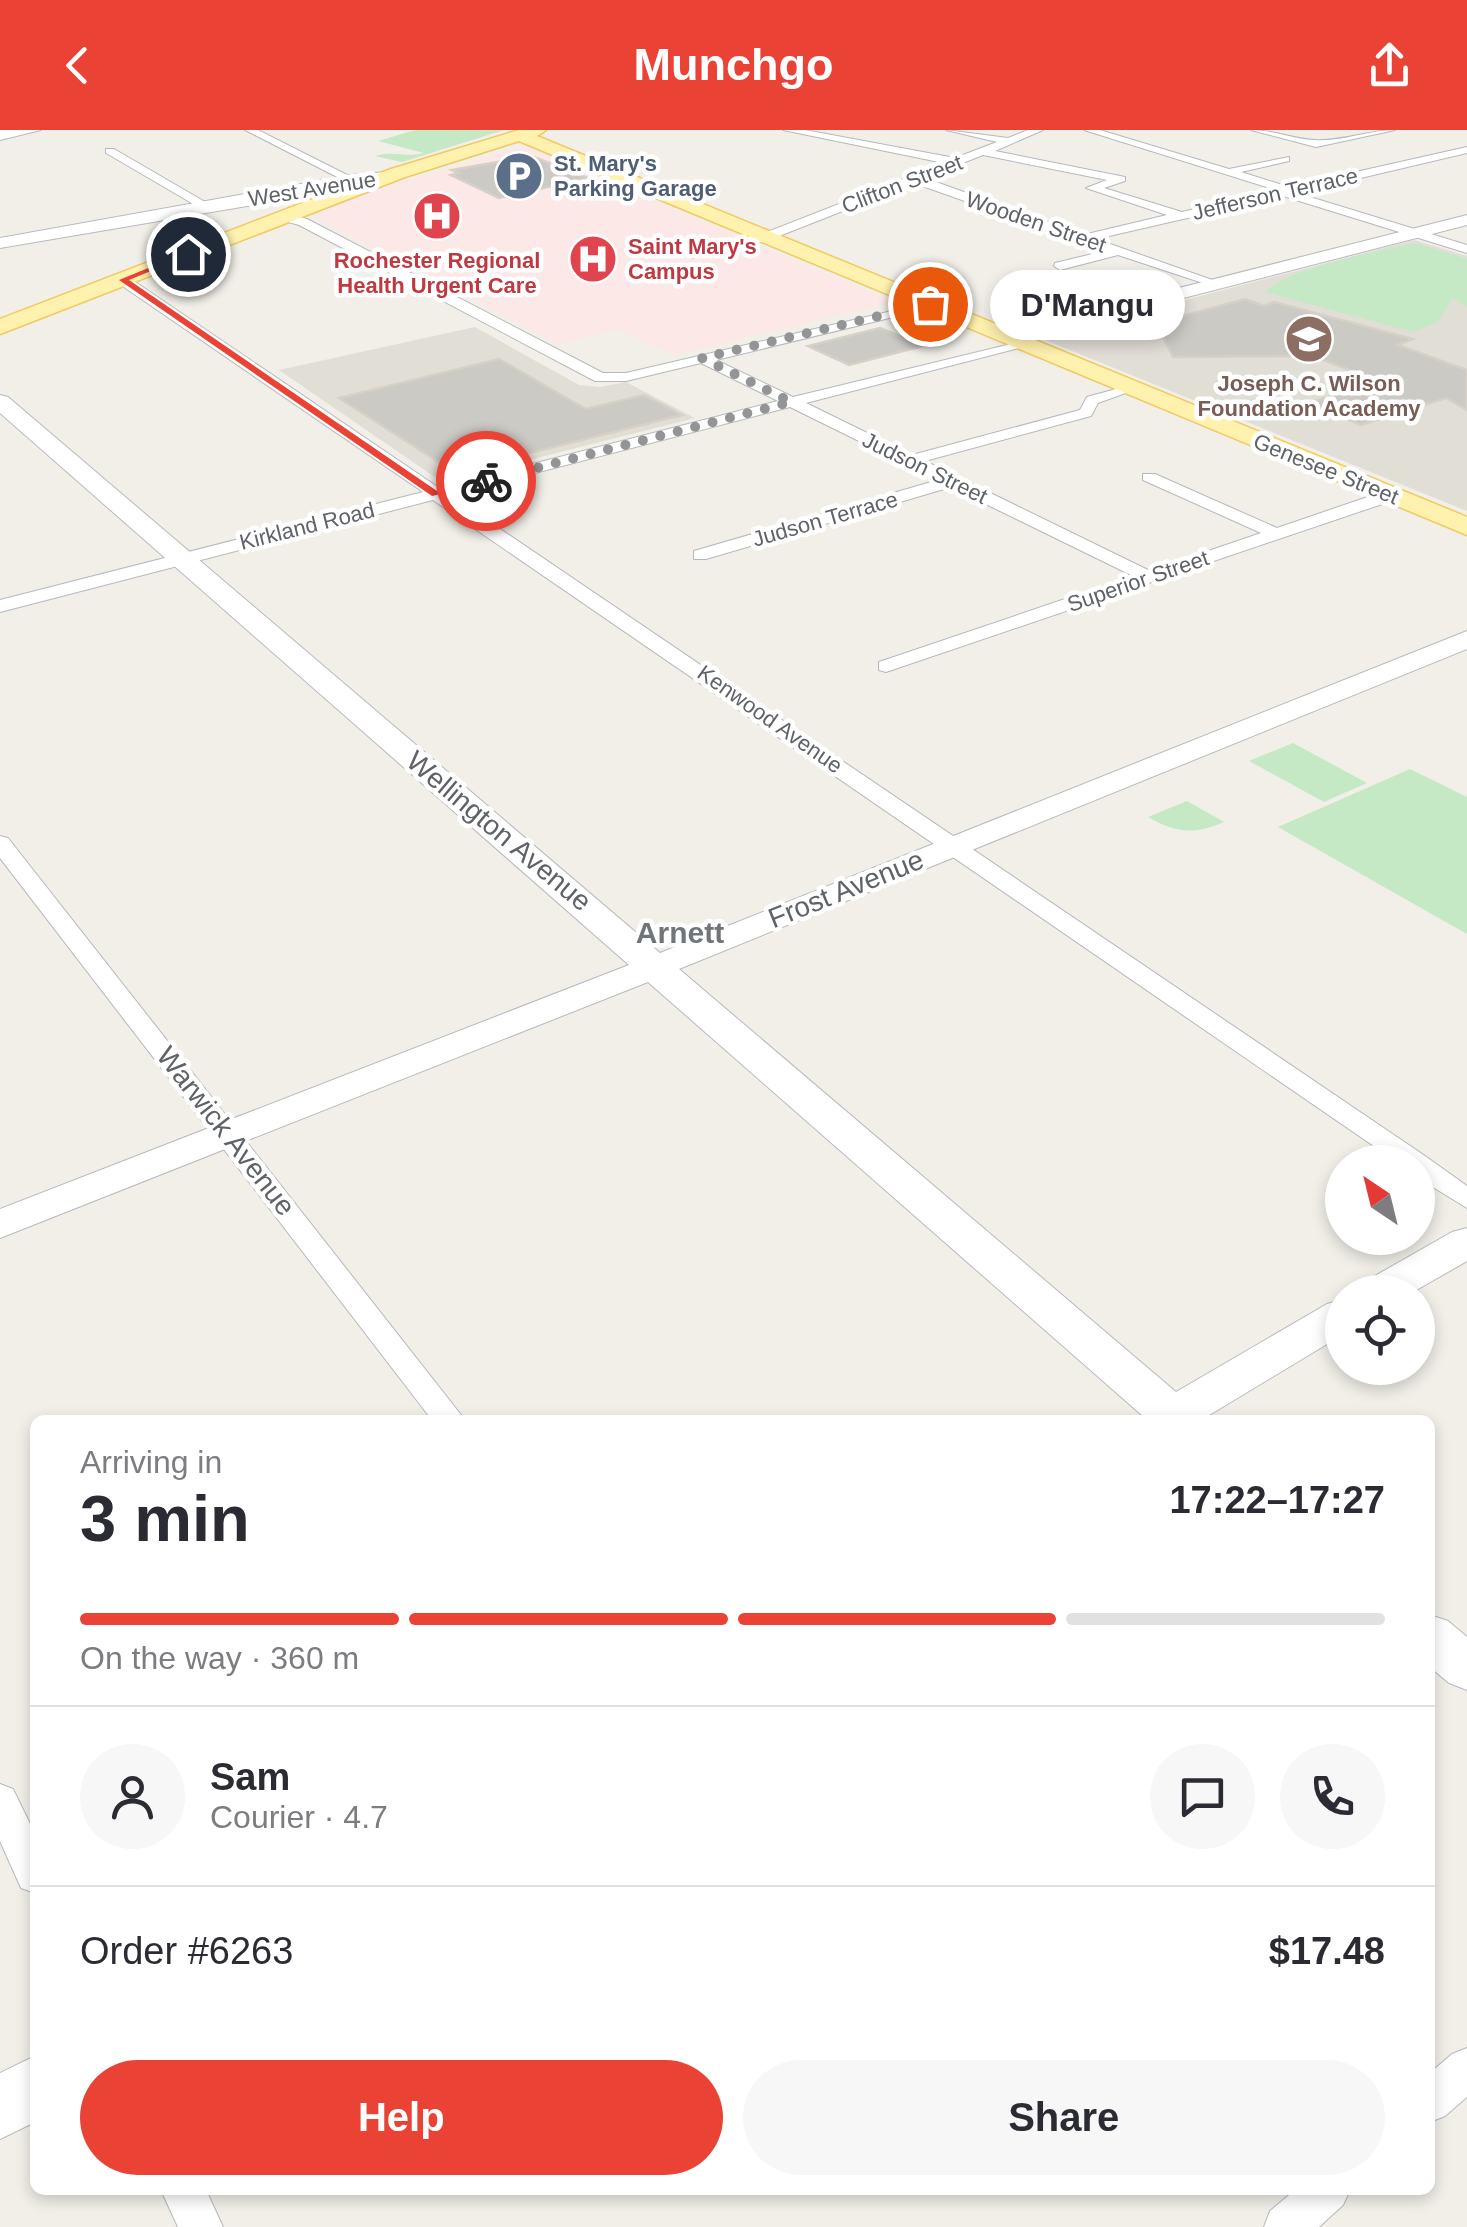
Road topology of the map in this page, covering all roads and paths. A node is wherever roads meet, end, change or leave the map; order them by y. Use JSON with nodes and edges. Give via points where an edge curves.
{"nodes":[{"id":1,"x":33,"y":130,"type":"edge"},
{"id":2,"x":250,"y":130,"type":"edge"},
{"id":3,"x":788,"y":130,"type":"edge"},
{"id":4,"x":951,"y":130,"type":"edge"},
{"id":5,"x":1038,"y":130,"type":"edge"},
{"id":6,"x":1089,"y":130,"type":"edge"},
{"id":7,"x":1256,"y":130,"type":"edge"},
{"id":8,"x":1390,"y":130,"type":"edge"},
{"id":9,"x":525,"y":132,"type":"edge"},
{"id":10,"x":5,"y":133,"type":"edge"},
{"id":11,"x":1009,"y":141,"type":"junction"},
{"id":12,"x":1467,"y":150,"type":"edge"},
{"id":13,"x":110,"y":151,"type":"dead end"},
{"id":14,"x":981,"y":152,"type":"junction"},
{"id":15,"x":1285,"y":159,"type":"dead end"},
{"id":16,"x":958,"y":162,"type":"junction"},
{"id":17,"x":1228,"y":172,"type":"junction"},
{"id":18,"x":1100,"y":175,"type":"junction"},
{"id":19,"x":388,"y":177,"type":"junction"},
{"id":20,"x":915,"y":179,"type":"junction"},
{"id":21,"x":351,"y":180,"type":"junction"},
{"id":22,"x":1080,"y":187,"type":"junction"},
{"id":23,"x":1285,"y":191,"type":"junction"},
{"id":24,"x":206,"y":206,"type":"junction"},
{"id":25,"x":1180,"y":216,"type":"junction"},
{"id":26,"x":285,"y":217,"type":"junction"},
{"id":27,"x":1467,"y":220,"type":"edge"},
{"id":28,"x":1416,"y":233,"type":"junction"},
{"id":29,"x":765,"y":236,"type":"junction"},
{"id":30,"x":1084,"y":238,"type":"junction"},
{"id":31,"x":0,"y":242,"type":"edge"},
{"id":32,"x":1467,"y":248,"type":"edge"},
{"id":33,"x":1120,"y":252,"type":"junction"},
{"id":34,"x":696,"y":255,"type":"dead end"},
{"id":35,"x":1060,"y":266,"type":"dead end"},
{"id":36,"x":123,"y":280,"type":"junction"},
{"id":37,"x":1213,"y":285,"type":"junction"},
{"id":38,"x":930,"y":304,"type":"junction"},
{"id":39,"x":0,"y":327,"type":"edge"},
{"id":40,"x":1015,"y":340,"type":"junction"},
{"id":41,"x":702,"y":358,"type":"junction"},
{"id":42,"x":1129,"y":387,"type":"junction"},
{"id":43,"x":0,"y":402,"type":"edge"},
{"id":44,"x":791,"y":402,"type":"junction"},
{"id":45,"x":909,"y":461,"type":"junction"},
{"id":46,"x":1149,"y":477,"type":"dead end"},
{"id":47,"x":950,"y":482,"type":"junction"},
{"id":48,"x":436,"y":494,"type":"junction"},
{"id":49,"x":1391,"y":495,"type":"junction"},
{"id":50,"x":1467,"y":527,"type":"edge"},
{"id":51,"x":1276,"y":534,"type":"junction"},
{"id":52,"x":700,"y":555,"type":"dead end"},
{"id":53,"x":179,"y":558,"type":"junction"},
{"id":54,"x":1149,"y":577,"type":"junction"},
{"id":55,"x":0,"y":606,"type":"edge"},
{"id":56,"x":1467,"y":639,"type":"edge"},
{"id":57,"x":886,"y":666,"type":"dead end"},
{"id":58,"x":0,"y":843,"type":"edge"},
{"id":59,"x":953,"y":844,"type":"junction"},
{"id":60,"x":657,"y":966,"type":"junction"},
{"id":61,"x":230,"y":1134,"type":"junction"},
{"id":62,"x":1389,"y":1145,"type":"edge"},
{"id":63,"x":1435,"y":1177,"type":"edge"},
{"id":64,"x":1467,"y":1198,"type":"edge"},
{"id":65,"x":0,"y":1224,"type":"edge"},
{"id":66,"x":1467,"y":1242,"type":"edge"},
{"id":67,"x":1410,"y":1275,"type":"edge"},
{"id":68,"x":1325,"y":1325,"type":"edge"},
{"id":69,"x":445,"y":1415,"type":"edge"},
{"id":70,"x":1169,"y":1415,"type":"edge"},
{"id":71,"x":1177,"y":1415,"type":"edge"},
{"id":72,"x":1435,"y":1640,"type":"edge"},
{"id":73,"x":1467,"y":1668,"type":"edge"},
{"id":74,"x":0,"y":1801,"type":"edge"},
{"id":75,"x":30,"y":1864,"type":"edge"},
{"id":76,"x":1467,"y":2069,"type":"edge"},
{"id":77,"x":30,"y":2090,"type":"edge"},
{"id":78,"x":1435,"y":2097,"type":"edge"},
{"id":79,"x":0,"y":2108,"type":"edge"},
{"id":80,"x":186,"y":2195,"type":"edge"},
{"id":81,"x":1322,"y":2195,"type":"edge"},
{"id":82,"x":200,"y":2227,"type":"edge"},
{"id":83,"x":1286,"y":2227,"type":"edge"}],
"edges":[{"from":1,"to":10,"type":"street"},
{"from":2,"to":21,"type":"street"},
{"from":3,"to":16,"type":"street"},
{"from":4,"to":11,"type":"street"},
{"from":5,"to":11,"type":"street","name":"Clifton Street"},
{"from":6,"to":17,"type":"street"},
{"from":7,"to":8,"type":"street","via":[[1316,144]]},
{"from":9,"to":19,"type":"main road"},
{"from":9,"to":29,"type":"main road","name":"Genesee Street"},
{"from":11,"to":14,"type":"street","name":"Clifton Street"},
{"from":12,"to":23,"type":"street","name":"Jefferson Terrace"},
{"from":13,"to":24,"type":"street"},
{"from":14,"to":16,"type":"street","name":"Clifton Street"},
{"from":14,"to":18,"type":"street"},
{"from":15,"to":17,"type":"street"},
{"from":16,"to":20,"type":"street","name":"Clifton Street"},
{"from":17,"to":23,"type":"street"},
{"from":18,"to":22,"type":"street"},
{"from":18,"to":22,"type":"street","via":[[1123,180]]},
{"from":19,"to":21,"type":"street","name":"West Avenue"},
{"from":19,"to":26,"type":"main road"},
{"from":20,"to":29,"type":"street","name":"Clifton Street"},
{"from":20,"to":30,"type":"street","name":"Wooden Street"},
{"from":21,"to":24,"type":"street","name":"West Avenue"},
{"from":22,"to":25,"type":"street"},
{"from":23,"to":25,"type":"street","name":"Jefferson Terrace"},
{"from":23,"to":28,"type":"street"},
{"from":24,"to":31,"type":"street","name":"West Avenue"},
{"from":25,"to":30,"type":"street","name":"Jefferson Terrace"},
{"from":26,"to":36,"type":"main road"},
{"from":26,"to":41,"type":"street","via":[[590,375],[606,379]]},
{"from":27,"to":28,"type":"street"},
{"from":28,"to":32,"type":"street"},
{"from":28,"to":37,"type":"street"},
{"from":29,"to":34,"type":"street","name":"Clifton Street"},
{"from":29,"to":38,"type":"main road","name":"Genesee Street"},
{"from":30,"to":33,"type":"street","name":"Wooden Street"},
{"from":33,"to":35,"type":"street"},
{"from":33,"to":37,"type":"street","name":"Wooden Street"},
{"from":36,"to":39,"type":"main road"},
{"from":36,"to":48,"type":"street","name":"Kenwood Avenue"},
{"from":37,"to":40,"type":"street"},
{"from":38,"to":40,"type":"main road","name":"Genesee Street"},
{"from":38,"to":41,"type":"street"},
{"from":40,"to":42,"type":"main road","name":"Genesee Street"},
{"from":40,"to":44,"type":"street","name":"Kirkland Road"},
{"from":41,"to":44,"type":"street","name":"Judson Street"},
{"from":42,"to":45,"type":"street","via":[[1092,400],[1086,413]]},
{"from":42,"to":49,"type":"main road","name":"Genesee Street"},
{"from":43,"to":53,"type":"street","name":"Wellington Avenue"},
{"from":44,"to":45,"type":"street","name":"Judson Street"},
{"from":44,"to":48,"type":"street","name":"Kirkland Road"},
{"from":45,"to":47,"type":"street","name":"Judson Street"},
{"from":46,"to":51,"type":"street"},
{"from":47,"to":52,"type":"street","name":"Judson Terrace"},
{"from":47,"to":54,"type":"street","name":"Judson Street"},
{"from":48,"to":53,"type":"street","name":"Kirkland Road"},
{"from":48,"to":59,"type":"street","name":"Kenwood Avenue"},
{"from":49,"to":50,"type":"main road","name":"Genesee Street"},
{"from":49,"to":51,"type":"street","name":"Superior Street"},
{"from":51,"to":54,"type":"street","name":"Superior Street"},
{"from":53,"to":55,"type":"street","name":"Kirkland Road"},
{"from":53,"to":60,"type":"street","name":"Wellington Avenue"},
{"from":54,"to":57,"type":"street","name":"Superior Street"},
{"from":56,"to":59,"type":"street","name":"Frost Avenue"},
{"from":58,"to":61,"type":"street","name":"Warwick Avenue"},
{"from":59,"to":60,"type":"street","name":"Frost Avenue"},
{"from":59,"to":62,"type":"street","name":"Kenwood Avenue"},
{"from":60,"to":61,"type":"street","name":"Frost Avenue"},
{"from":60,"to":70,"type":"street","name":"Wellington Avenue"},
{"from":61,"to":65,"type":"street","name":"Frost Avenue"},
{"from":61,"to":69,"type":"street","name":"Warwick Avenue"},
{"from":63,"to":64,"type":"street","name":"Kenwood Avenue"},
{"from":66,"to":67,"type":"street"},
{"from":68,"to":71,"type":"street"},
{"from":72,"to":73,"type":"street"},
{"from":74,"to":75,"type":"street"},
{"from":76,"to":78,"type":"street"},
{"from":77,"to":79,"type":"street"},
{"from":80,"to":82,"type":"street"},
{"from":81,"to":83,"type":"street"}]}
